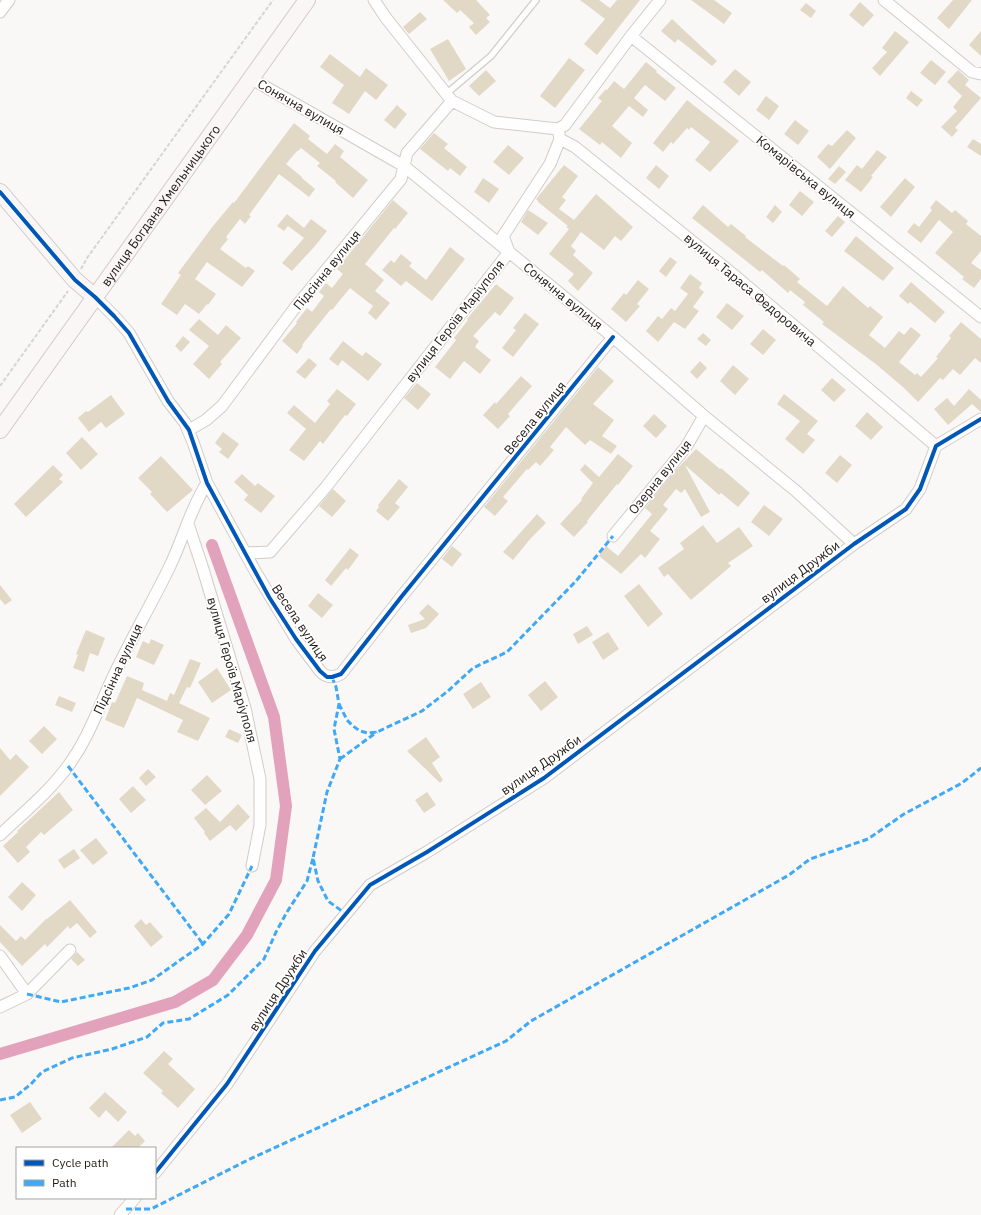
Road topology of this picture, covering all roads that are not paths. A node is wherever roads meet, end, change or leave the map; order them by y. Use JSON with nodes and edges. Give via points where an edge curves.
{"nodes":[{"id":1,"x":9,"y":0,"type":"edge"},
{"id":2,"x":307,"y":0,"type":"edge"},
{"id":3,"x":374,"y":0,"type":"edge"},
{"id":4,"x":536,"y":0,"type":"edge"},
{"id":5,"x":660,"y":0,"type":"edge"},
{"id":6,"x":884,"y":0,"type":"edge"},
{"id":7,"x":0,"y":12,"type":"edge"},
{"id":8,"x":631,"y":36,"type":"junction"},
{"id":9,"x":981,"y":74,"type":"edge"},
{"id":10,"x":250,"y":78,"type":"junction"},
{"id":11,"x":449,"y":98,"type":"junction"},
{"id":12,"x":559,"y":134,"type":"junction"},
{"id":13,"x":404,"y":166,"type":"junction"},
{"id":14,"x":0,"y":192,"type":"edge"},
{"id":15,"x":509,"y":252,"type":"junction"},
{"id":16,"x":95,"y":297,"type":"junction"},
{"id":17,"x":981,"y":317,"type":"edge"},
{"id":18,"x":613,"y":337,"type":"junction"},
{"id":19,"x":704,"y":416,"type":"junction"},
{"id":20,"x":981,"y":419,"type":"edge"},
{"id":21,"x":0,"y":430,"type":"edge"},
{"id":22,"x":189,"y":430,"type":"junction"},
{"id":23,"x":936,"y":446,"type":"junction"},
{"id":24,"x":207,"y":483,"type":"junction"},
{"id":25,"x":188,"y":524,"type":"junction"},
{"id":26,"x":613,"y":536,"type":"dead end"},
{"id":27,"x":854,"y":544,"type":"junction"},
{"id":28,"x":246,"y":553,"type":"junction"},
{"id":29,"x":0,"y":835,"type":"edge"},
{"id":30,"x":252,"y":866,"type":"dead end"},
{"id":31,"x":70,"y":950,"type":"dead end"},
{"id":32,"x":0,"y":956,"type":"edge"},
{"id":33,"x":27,"y":994,"type":"junction"},
{"id":34,"x":0,"y":1007,"type":"edge"},
{"id":35,"x":156,"y":1173,"type":"edge"},
{"id":36,"x":134,"y":1199,"type":"edge"},
{"id":37,"x":120,"y":1215,"type":"edge"}],
"edges":[{"from":1,"to":7,"type":"street"},
{"from":2,"to":10,"type":"main road","name":"вулиця Богдана Хмельницького"},
{"from":3,"to":11,"type":"street","name":"вулиця Тараса Федоровича"},
{"from":4,"to":11,"type":"lane","via":[[491,56]]},
{"from":5,"to":8,"type":"street","name":"вулиця Героїв Маріуполя"},
{"from":6,"to":9,"type":"street","via":[[972,72]]},
{"from":8,"to":12,"type":"street","name":"вулиця Героїв Маріуполя"},
{"from":8,"to":17,"type":"street","name":"Комарівська вулиця"},
{"from":10,"to":13,"type":"street","name":"Сонячна вулиця"},
{"from":10,"to":16,"type":"main road","name":"вулиця Богдана Хмельницького"},
{"from":11,"to":12,"type":"street","name":"вулиця Тараса Федоровича","via":[[494,122]]},
{"from":11,"to":13,"type":"street","name":"Підсінна вулиця","via":[[407,153]]},
{"from":12,"to":15,"type":"street","name":"вулиця Героїв Маріуполя","via":[[550,164],[503,236]]},
{"from":12,"to":23,"type":"street","name":"вулиця Тараса Федоровича","via":[[734,276]]},
{"from":13,"to":15,"type":"street","name":"Сонячна вулиця"},
{"from":13,"to":22,"type":"street","name":"Підсінна вулиця","via":[[401,179],[294,309],[234,392],[212,416]]},
{"from":14,"to":16,"type":"main road","via":[[75,280]]},
{"from":15,"to":18,"type":"street","name":"Сонячна вулиця"},
{"from":15,"to":28,"type":"street","name":"вулиця Героїв Маріуполя","via":[[326,488],[270,552]]},
{"from":16,"to":21,"type":"main road","name":"вулиця Богдана Хмельницького"},
{"from":16,"to":22,"type":"street","name":"Весела вулиця","via":[[129,333],[168,401]]},
{"from":18,"to":19,"type":"street","name":"Сонячна вулиця"},
{"from":18,"to":28,"type":"street","name":"Весела вулиця","via":[[341,674],[327,677],[320,671],[269,596]]},
{"from":19,"to":26,"type":"street","name":"Озерна вулиця","via":[[686,447]]},
{"from":19,"to":27,"type":"street","name":"Сонячна вулиця","via":[[796,491]]},
{"from":20,"to":23,"type":"street"},
{"from":22,"to":24,"type":"street","name":"Весела вулиця"},
{"from":23,"to":27,"type":"street","name":"вулиця Дружби","via":[[920,489],[906,509]]},
{"from":24,"to":25,"type":"street","name":"Підсінна вулиця"},
{"from":24,"to":28,"type":"street","name":"Весела вулиця"},
{"from":25,"to":29,"type":"street","name":"Підсінна вулиця","via":[[76,754],[50,787]]},
{"from":25,"to":30,"type":"street","name":"вулиця Героїв Маріуполя","via":[[245,708],[260,779],[260,825]]},
{"from":27,"to":35,"type":"street","name":"вулиця Дружби","via":[[544,778],[370,885],[315,951],[227,1084]]},
{"from":31,"to":33,"type":"street"},
{"from":32,"to":33,"type":"street"},
{"from":33,"to":34,"type":"street"},
{"from":36,"to":37,"type":"street"}]}
